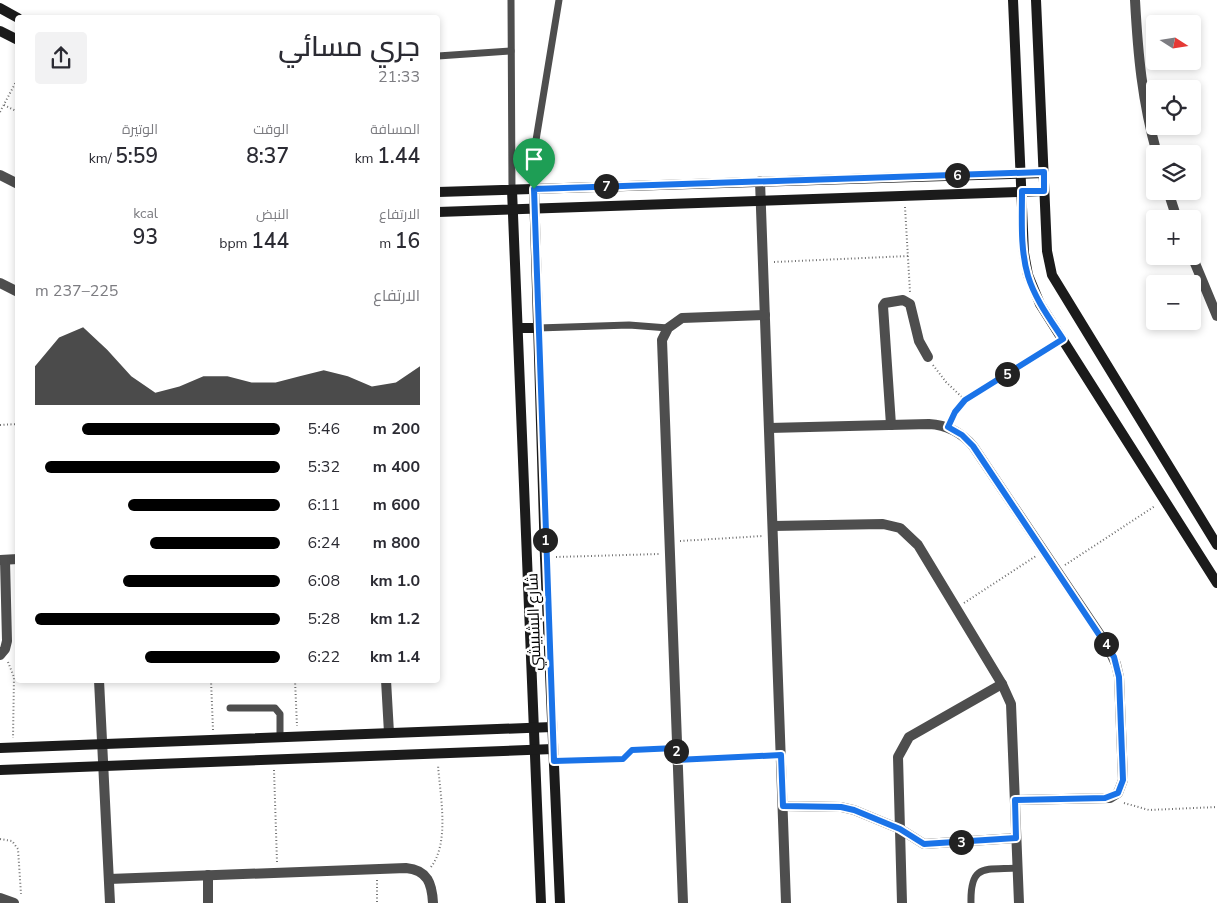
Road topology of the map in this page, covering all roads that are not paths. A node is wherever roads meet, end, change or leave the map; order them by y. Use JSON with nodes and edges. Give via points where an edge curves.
{"nodes":[{"id":1,"x":511,"y":0,"type":"edge"},
{"id":2,"x":559,"y":0,"type":"edge"},
{"id":3,"x":1013,"y":0,"type":"edge"},
{"id":4,"x":1036,"y":0,"type":"edge"},
{"id":5,"x":1135,"y":0,"type":"edge"},
{"id":6,"x":0,"y":8,"type":"edge"},
{"id":7,"x":15,"y":16,"type":"edge"},
{"id":8,"x":0,"y":31,"type":"edge"},
{"id":9,"x":15,"y":38,"type":"edge"},
{"id":10,"x":511,"y":51,"type":"junction"},
{"id":11,"x":440,"y":56,"type":"edge"},
{"id":12,"x":1154,"y":145,"type":"edge"},
{"id":13,"x":1044,"y":172,"type":"junction"},
{"id":14,"x":1021,"y":173,"type":"junction"},
{"id":15,"x":0,"y":175,"type":"edge"},
{"id":16,"x":760,"y":181,"type":"junction"},
{"id":17,"x":15,"y":182,"type":"edge"},
{"id":18,"x":534,"y":189,"type":"junction"},
{"id":19,"x":512,"y":190,"type":"junction"},
{"id":20,"x":1022,"y":191,"type":"junction"},
{"id":21,"x":1044,"y":191,"type":"junction"},
{"id":22,"x":440,"y":192,"type":"edge"},
{"id":23,"x":761,"y":200,"type":"junction"},
{"id":24,"x":535,"y":209,"type":"junction"},
{"id":25,"x":513,"y":210,"type":"junction"},
{"id":26,"x":440,"y":212,"type":"edge"},
{"id":27,"x":1196,"y":265,"type":"edge"},
{"id":28,"x":0,"y":283,"type":"edge"},
{"id":29,"x":15,"y":290,"type":"edge"},
{"id":30,"x":765,"y":315,"type":"junction"},
{"id":31,"x":1217,"y":316,"type":"edge"},
{"id":32,"x":518,"y":328,"type":"junction"},
{"id":33,"x":538,"y":328,"type":"junction"},
{"id":34,"x":668,"y":328,"type":"junction"},
{"id":35,"x":928,"y":357,"type":"road end"},
{"id":36,"x":891,"y":425,"type":"junction"},
{"id":37,"x":769,"y":428,"type":"junction"},
{"id":38,"x":773,"y":531,"type":"junction"},
{"id":39,"x":1217,"y":545,"type":"edge"},
{"id":40,"x":3,"y":560,"type":"edge"},
{"id":41,"x":1217,"y":583,"type":"edge"},
{"id":42,"x":1,"y":655,"type":"edge"},
{"id":43,"x":99,"y":683,"type":"edge"},
{"id":44,"x":386,"y":683,"type":"edge"},
{"id":45,"x":1002,"y":684,"type":"junction"},
{"id":46,"x":230,"y":708,"type":"dead end"},
{"id":47,"x":552,"y":726,"type":"junction"},
{"id":48,"x":534,"y":727,"type":"junction"},
{"id":49,"x":388,"y":733,"type":"junction"},
{"id":50,"x":280,"y":737,"type":"junction"},
{"id":51,"x":102,"y":744,"type":"junction"},
{"id":52,"x":0,"y":748,"type":"edge"},
{"id":53,"x":553,"y":749,"type":"junction"},
{"id":54,"x":535,"y":750,"type":"junction"},
{"id":55,"x":103,"y":766,"type":"junction"},
{"id":56,"x":0,"y":770,"type":"edge"},
{"id":57,"x":1015,"y":800,"type":"junction"},
{"id":58,"x":783,"y":806,"type":"junction"},
{"id":59,"x":900,"y":829,"type":"junction"},
{"id":60,"x":1016,"y":838,"type":"junction"},
{"id":61,"x":1018,"y":868,"type":"junction"},
{"id":62,"x":208,"y":875,"type":"junction"},
{"id":63,"x":109,"y":879,"type":"junction"},
{"id":64,"x":0,"y":898,"type":"edge"},
{"id":65,"x":17,"y":901,"type":"edge"},
{"id":66,"x":110,"y":903,"type":"edge"},
{"id":67,"x":208,"y":903,"type":"edge"},
{"id":68,"x":432,"y":903,"type":"edge"},
{"id":69,"x":541,"y":903,"type":"edge"},
{"id":70,"x":560,"y":903,"type":"edge"},
{"id":71,"x":683,"y":903,"type":"edge"},
{"id":72,"x":786,"y":903,"type":"edge"},
{"id":73,"x":902,"y":903,"type":"edge"},
{"id":74,"x":972,"y":903,"type":"edge"},
{"id":75,"x":1019,"y":903,"type":"edge"}],
"edges":[{"from":1,"to":10,"type":"lane"},
{"from":2,"to":18,"type":"lane","via":[[536,140]]},
{"from":3,"to":14,"type":"street"},
{"from":4,"to":13,"type":"street"},
{"from":5,"to":12,"type":"street","via":[[1138,68]]},
{"from":6,"to":7,"type":"street"},
{"from":8,"to":9,"type":"street"},
{"from":10,"to":11,"type":"lane"},
{"from":10,"to":19,"type":"lane"},
{"from":13,"to":14,"type":"street"},
{"from":13,"to":21,"type":"street"},
{"from":14,"to":16,"type":"street"},
{"from":14,"to":20,"type":"street"},
{"from":15,"to":17,"type":"street"},
{"from":16,"to":18,"type":"street"},
{"from":16,"to":23,"type":"street"},
{"from":18,"to":19,"type":"street"},
{"from":18,"to":24,"type":"street","name":"شارع البشبيشي"},
{"from":19,"to":22,"type":"street"},
{"from":19,"to":25,"type":"street","name":"شارع البشبيشي"},
{"from":20,"to":21,"type":"street"},
{"from":20,"to":23,"type":"street"},
{"from":20,"to":41,"type":"street","via":[[1024,253],[1035,294]]},
{"from":21,"to":39,"type":"street","via":[[1047,251],[1056,285]]},
{"from":23,"to":24,"type":"street"},
{"from":23,"to":30,"type":"street"},
{"from":24,"to":25,"type":"street"},
{"from":24,"to":33,"type":"street","name":"شارع البشبيشي"},
{"from":25,"to":26,"type":"street"},
{"from":25,"to":32,"type":"street","name":"شارع البشبيشي"},
{"from":27,"to":31,"type":"street"},
{"from":28,"to":29,"type":"street"},
{"from":30,"to":34,"type":"street","via":[[682,318]]},
{"from":30,"to":37,"type":"street"},
{"from":32,"to":33,"type":"street"},
{"from":32,"to":48,"type":"street","name":"شارع البشبيشي"},
{"from":33,"to":34,"type":"lane","via":[[630,325]]},
{"from":33,"to":47,"type":"street","name":"شارع البشبيشي"},
{"from":34,"to":71,"type":"street","via":[[662,340]]},
{"from":35,"to":36,"type":"street","via":[[919,341],[912,306],[908,302],[886,302],[883,306]]},
{"from":36,"to":37,"type":"street"},
{"from":36,"to":57,"type":"street","via":[[948,427],[973,446],[1111,651],[1116,664],[1121,789],[1114,796],[1105,798]]},
{"from":37,"to":38,"type":"street"},
{"from":38,"to":45,"type":"street","via":[[883,524],[900,528],[918,545]]},
{"from":38,"to":58,"type":"street"},
{"from":40,"to":42,"type":"street","via":[[7,640]]},
{"from":43,"to":51,"type":"street"},
{"from":44,"to":49,"type":"street"},
{"from":45,"to":57,"type":"street","via":[[1012,711]]},
{"from":45,"to":59,"type":"street","via":[[906,741],[898,757]]},
{"from":46,"to":50,"type":"lane","via":[[274,708],[280,714]]},
{"from":47,"to":48,"type":"street"},
{"from":47,"to":53,"type":"street","name":"شارع البشبيشي"},
{"from":48,"to":49,"type":"street"},
{"from":48,"to":54,"type":"street","name":"شارع البشبيشي"},
{"from":49,"to":50,"type":"street"},
{"from":50,"to":51,"type":"street"},
{"from":51,"to":52,"type":"street"},
{"from":51,"to":55,"type":"street"},
{"from":53,"to":54,"type":"street"},
{"from":53,"to":70,"type":"street","name":"شارع البشبيشي"},
{"from":54,"to":55,"type":"street"},
{"from":54,"to":69,"type":"street","name":"شارع البشبيشي"},
{"from":55,"to":56,"type":"street"},
{"from":55,"to":63,"type":"street"},
{"from":57,"to":60,"type":"street"},
{"from":58,"to":59,"type":"street","via":[[841,807],[867,814]]},
{"from":58,"to":72,"type":"street"},
{"from":59,"to":60,"type":"street","via":[[924,844]]},
{"from":59,"to":73,"type":"street"},
{"from":60,"to":61,"type":"street"},
{"from":61,"to":74,"type":"lane","via":[[978,873],[971,886]]},
{"from":61,"to":75,"type":"street"},
{"from":62,"to":63,"type":"street"},
{"from":62,"to":67,"type":"street"},
{"from":62,"to":68,"type":"street","via":[[412,868],[424,874],[431,884]]},
{"from":63,"to":66,"type":"street"},
{"from":64,"to":65,"type":"street"}]}
